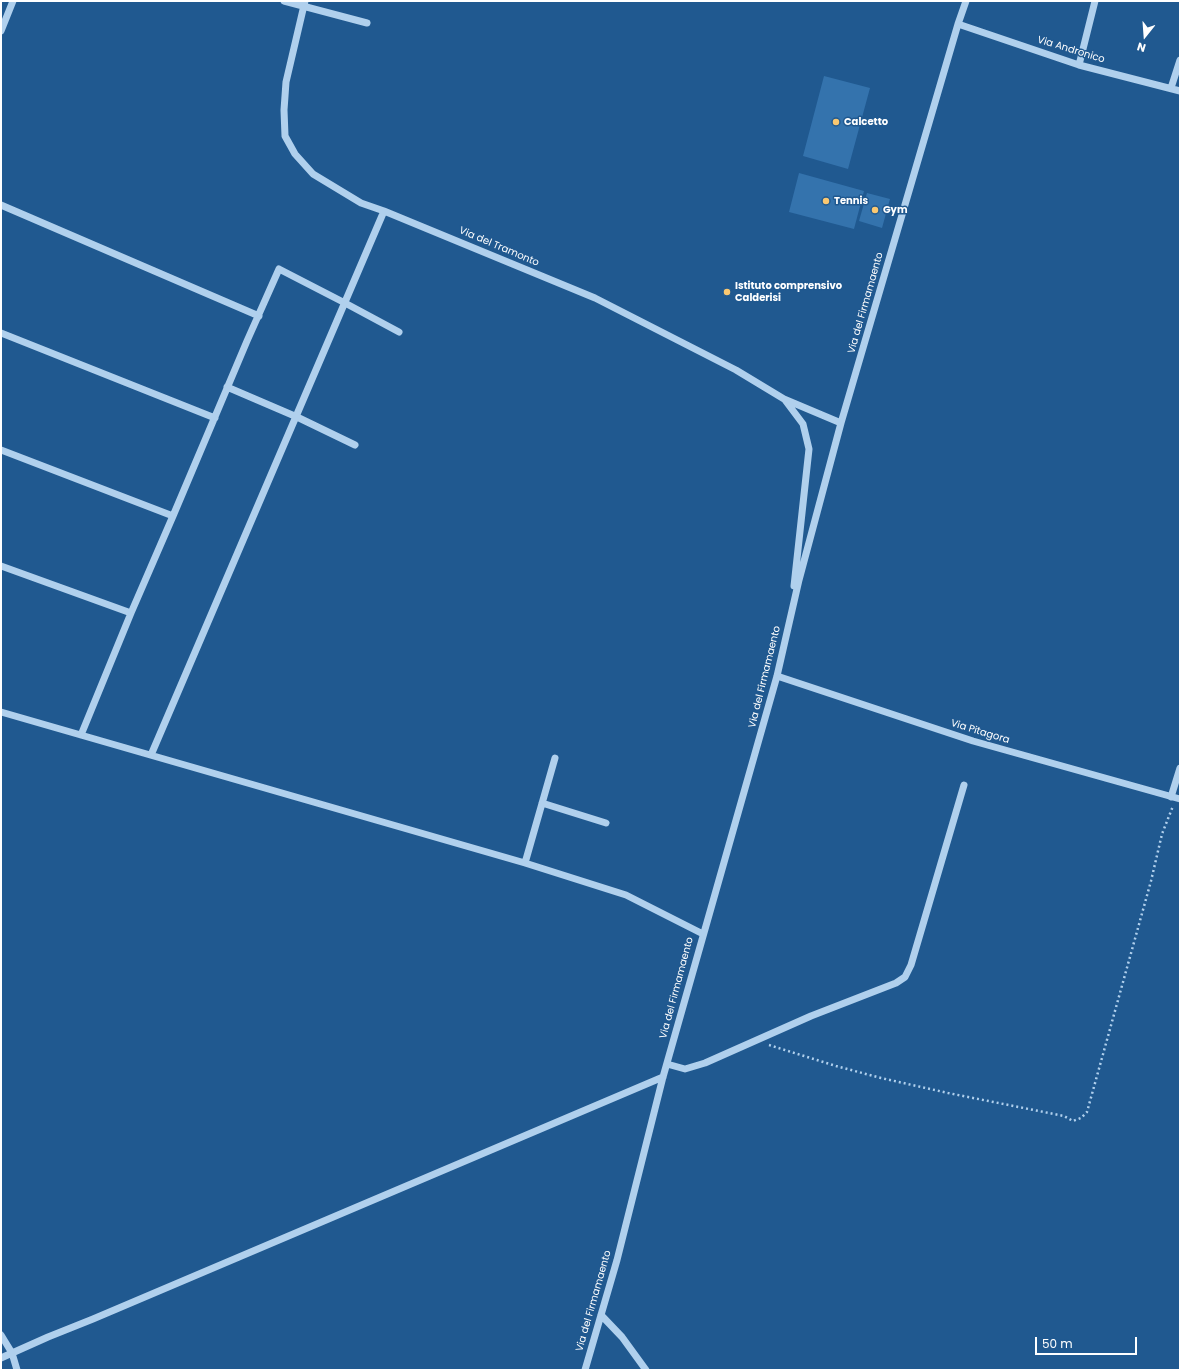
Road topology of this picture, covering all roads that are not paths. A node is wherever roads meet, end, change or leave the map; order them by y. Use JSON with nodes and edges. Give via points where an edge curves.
{"nodes":[{"id":1,"x":13,"y":1,"type":"edge"},
{"id":2,"x":284,"y":1,"type":"edge"},
{"id":3,"x":966,"y":1,"type":"edge"},
{"id":4,"x":1095,"y":1,"type":"edge"},
{"id":5,"x":305,"y":4,"type":"edge"},
{"id":6,"x":367,"y":23,"type":"dead end"},
{"id":7,"x":958,"y":24,"type":"junction"},
{"id":8,"x":1,"y":31,"type":"edge"},
{"id":9,"x":1180,"y":60,"type":"edge"},
{"id":10,"x":1079,"y":65,"type":"junction"},
{"id":11,"x":1171,"y":88,"type":"junction"},
{"id":12,"x":1180,"y":91,"type":"edge"},
{"id":13,"x":1,"y":205,"type":"edge"},
{"id":14,"x":384,"y":211,"type":"junction"},
{"id":15,"x":345,"y":303,"type":"junction"},
{"id":16,"x":259,"y":316,"type":"junction"},
{"id":17,"x":399,"y":332,"type":"dead end"},
{"id":18,"x":1,"y":333,"type":"edge"},
{"id":19,"x":227,"y":387,"type":"junction"},
{"id":20,"x":784,"y":398,"type":"junction"},
{"id":21,"x":297,"y":417,"type":"junction"},
{"id":22,"x":215,"y":418,"type":"junction"},
{"id":23,"x":841,"y":423,"type":"junction"},
{"id":24,"x":355,"y":445,"type":"dead end"},
{"id":25,"x":1,"y":450,"type":"edge"},
{"id":26,"x":173,"y":516,"type":"junction"},
{"id":27,"x":1,"y":566,"type":"edge"},
{"id":28,"x":792,"y":612,"type":"junction"},
{"id":29,"x":131,"y":613,"type":"junction"},
{"id":30,"x":777,"y":676,"type":"junction"},
{"id":31,"x":1,"y":712,"type":"edge"},
{"id":32,"x":81,"y":735,"type":"junction"},
{"id":33,"x":151,"y":755,"type":"junction"},
{"id":34,"x":555,"y":758,"type":"dead end"},
{"id":35,"x":1180,"y":768,"type":"edge"},
{"id":36,"x":964,"y":785,"type":"dead end"},
{"id":37,"x":1176,"y":798,"type":"edge"},
{"id":38,"x":542,"y":803,"type":"junction"},
{"id":39,"x":606,"y":824,"type":"dead end"},
{"id":40,"x":525,"y":863,"type":"junction"},
{"id":41,"x":702,"y":934,"type":"junction"},
{"id":42,"x":667,"y":1064,"type":"junction"},
{"id":43,"x":662,"y":1078,"type":"junction"},
{"id":44,"x":601,"y":1315,"type":"junction"},
{"id":45,"x":1,"y":1335,"type":"edge"},
{"id":46,"x":12,"y":1353,"type":"junction"},
{"id":47,"x":1,"y":1358,"type":"edge"},
{"id":48,"x":17,"y":1370,"type":"edge"},
{"id":49,"x":585,"y":1370,"type":"edge"},
{"id":50,"x":646,"y":1370,"type":"edge"}],
"edges":[{"from":1,"to":8,"type":"street"},
{"from":2,"to":5,"type":"street"},
{"from":3,"to":7,"type":"street","name":"Via del Firmamaento"},
{"from":4,"to":10,"type":"street"},
{"from":5,"to":6,"type":"street"},
{"from":5,"to":14,"type":"street","name":"Via del Tramonto","via":[[286,82],[285,136],[295,154],[313,174],[361,203]]},
{"from":7,"to":10,"type":"street","name":"Via Andronico"},
{"from":7,"to":23,"type":"street","name":"Via del Firmamaento"},
{"from":9,"to":11,"type":"street"},
{"from":10,"to":11,"type":"street","name":"Via Andronico"},
{"from":11,"to":12,"type":"street","name":"Via Andronico"},
{"from":13,"to":16,"type":"street"},
{"from":14,"to":15,"type":"street"},
{"from":14,"to":20,"type":"street","name":"Via del Tramonto","via":[[594,298],[736,370]]},
{"from":15,"to":16,"type":"street","via":[[279,269]]},
{"from":15,"to":17,"type":"street"},
{"from":15,"to":21,"type":"street"},
{"from":16,"to":19,"type":"street"},
{"from":18,"to":22,"type":"street"},
{"from":19,"to":21,"type":"street"},
{"from":19,"to":22,"type":"street"},
{"from":20,"to":23,"type":"street","name":"Via del Tramonto"},
{"from":20,"to":28,"type":"street","name":"Via del Firmamaento","via":[[803,424],[809,449]]},
{"from":21,"to":24,"type":"street"},
{"from":21,"to":33,"type":"street"},
{"from":22,"to":26,"type":"street"},
{"from":23,"to":28,"type":"street","name":"Via del Firmamaento"},
{"from":25,"to":26,"type":"street"},
{"from":26,"to":29,"type":"street"},
{"from":27,"to":29,"type":"street"},
{"from":28,"to":30,"type":"street","name":"Via del Firmamaento"},
{"from":29,"to":32,"type":"street"},
{"from":30,"to":37,"type":"street","name":"Via Pitagora","via":[[973,741]]},
{"from":30,"to":41,"type":"street","name":"Via del Firmamaento"},
{"from":31,"to":32,"type":"street"},
{"from":32,"to":33,"type":"street"},
{"from":33,"to":40,"type":"street"},
{"from":34,"to":38,"type":"street"},
{"from":35,"to":37,"type":"street"},
{"from":36,"to":42,"type":"street","via":[[905,977],[705,1063],[685,1069]]},
{"from":38,"to":39,"type":"street"},
{"from":38,"to":40,"type":"street"},
{"from":40,"to":41,"type":"street","via":[[626,895]]},
{"from":41,"to":42,"type":"street","name":"Via del Firmamaento"},
{"from":42,"to":43,"type":"street","name":"Via del Firmamaento"},
{"from":43,"to":44,"type":"street","name":"Via del Firmamaento"},
{"from":43,"to":46,"type":"street"},
{"from":44,"to":49,"type":"street","name":"Via del Firmamaento"},
{"from":44,"to":50,"type":"street","via":[[622,1337]]},
{"from":45,"to":46,"type":"street"},
{"from":46,"to":47,"type":"street"},
{"from":46,"to":48,"type":"street"}]}
